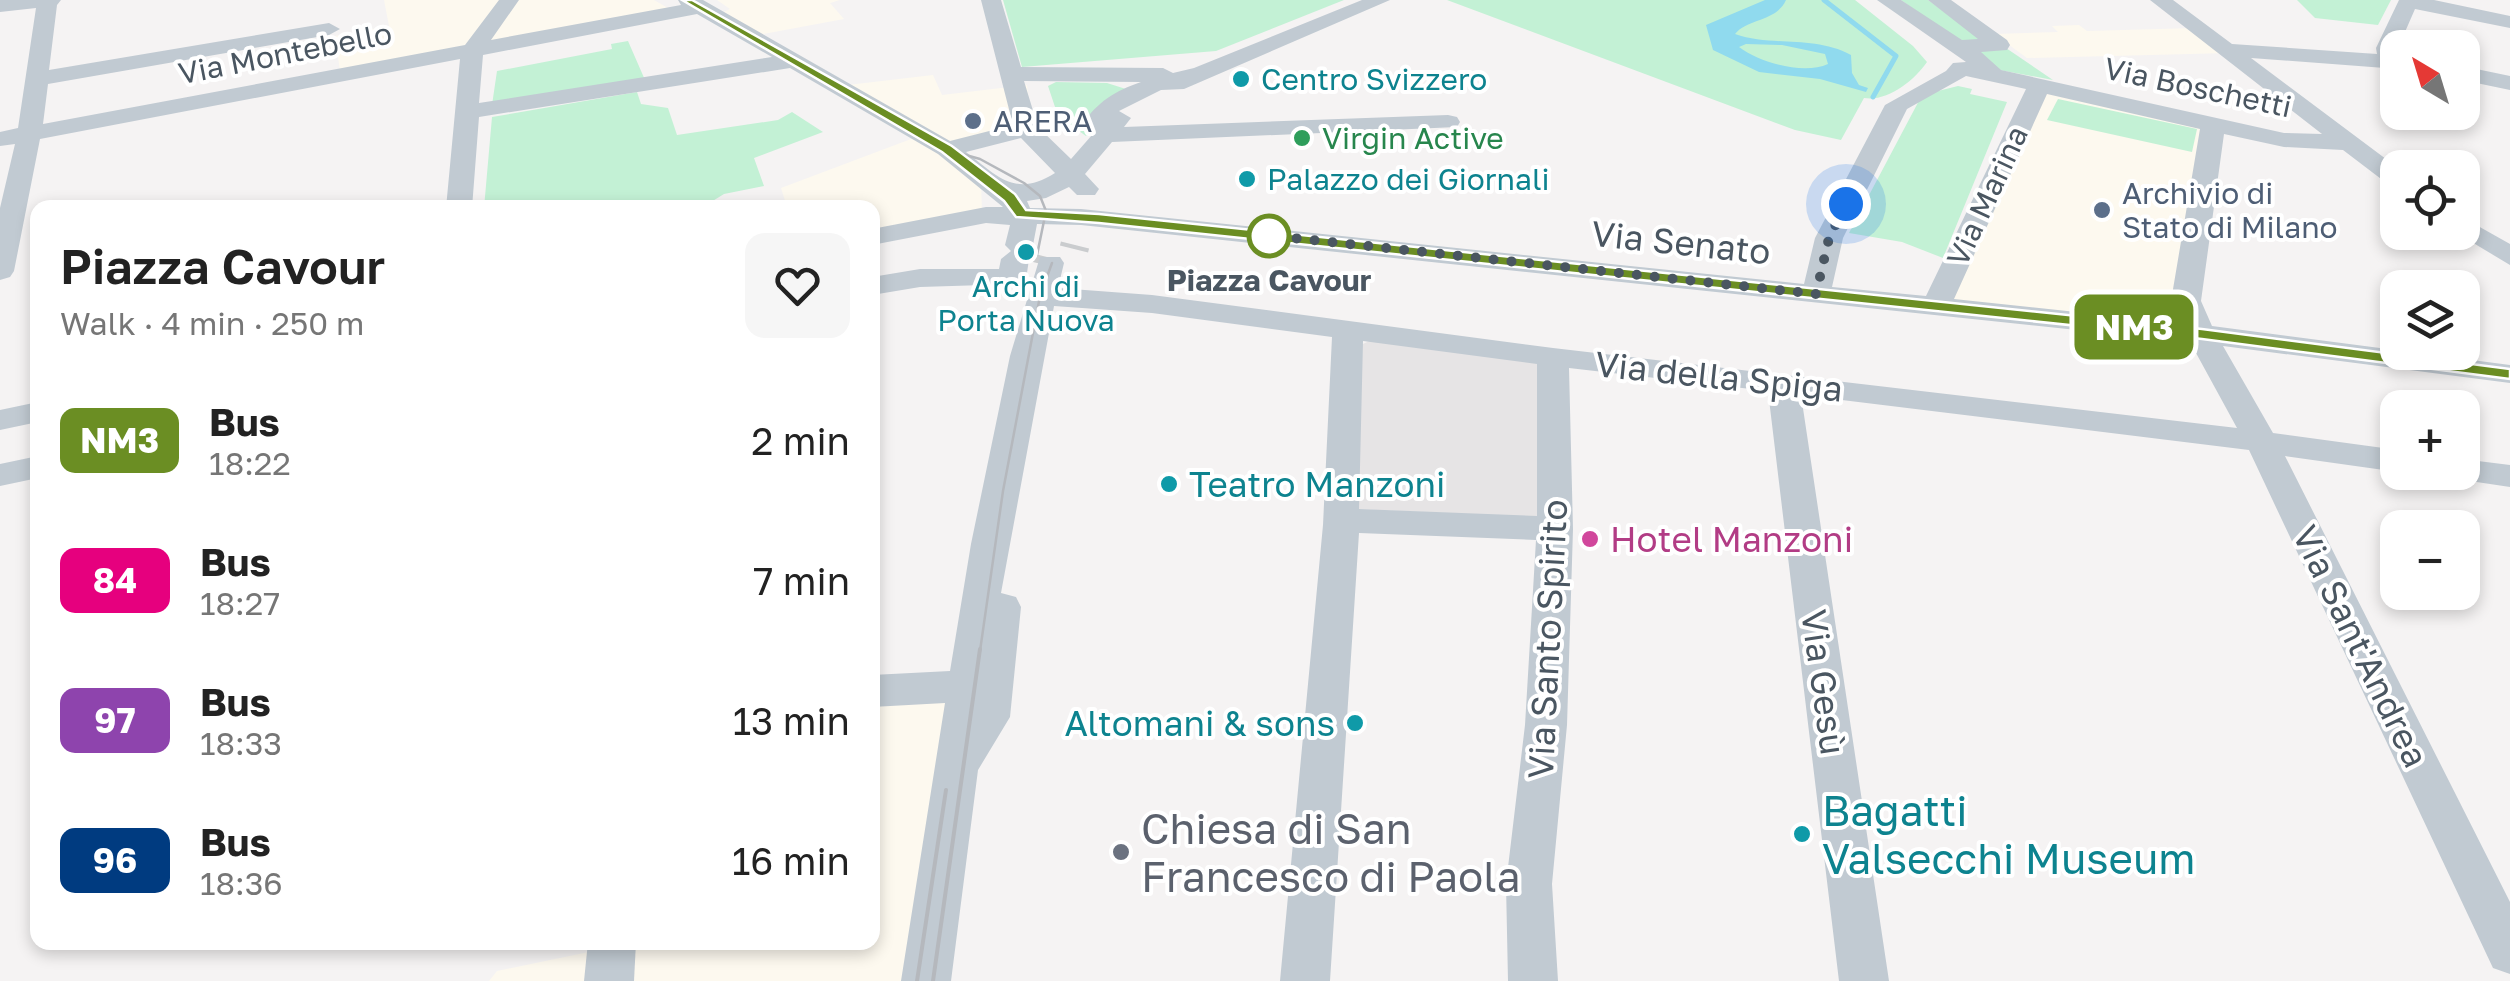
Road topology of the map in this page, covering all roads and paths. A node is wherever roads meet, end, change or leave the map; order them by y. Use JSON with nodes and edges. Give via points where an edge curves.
{"nodes":[{"id":1,"x":48,"y":0,"type":"edge"},
{"id":2,"x":509,"y":0,"type":"edge"},
{"id":3,"x":991,"y":0,"type":"edge"},
{"id":4,"x":1380,"y":0,"type":"edge"},
{"id":5,"x":1886,"y":0,"type":"edge"},
{"id":6,"x":1938,"y":0,"type":"edge"},
{"id":7,"x":2160,"y":0,"type":"edge"},
{"id":8,"x":2409,"y":1,"type":"edge"},
{"id":9,"x":694,"y":4,"type":"edge"},
{"id":10,"x":0,"y":6,"type":"edge"},
{"id":11,"x":2510,"y":22,"type":"edge"},
{"id":12,"x":329,"y":29,"type":"dead end"},
{"id":13,"x":2396,"y":30,"type":"edge"},
{"id":14,"x":248,"y":43,"type":"junction"},
{"id":15,"x":220,"y":48,"type":"junction"},
{"id":16,"x":2227,"y":50,"type":"junction"},
{"id":17,"x":472,"y":51,"type":"junction"},
{"id":18,"x":1957,"y":57,"type":"junction"},
{"id":19,"x":792,"y":60,"type":"junction"},
{"id":20,"x":2380,"y":61,"type":"edge"},
{"id":21,"x":1011,"y":74,"type":"junction"},
{"id":22,"x":1194,"y":75,"type":"junction"},
{"id":23,"x":1118,"y":76,"type":"junction"},
{"id":24,"x":2480,"y":77,"type":"edge"},
{"id":25,"x":38,"y":79,"type":"junction"},
{"id":26,"x":2510,"y":83,"type":"edge"},
{"id":27,"x":2038,"y":86,"type":"junction"},
{"id":28,"x":248,"y":94,"type":"junction"},
{"id":29,"x":1142,"y":95,"type":"junction"},
{"id":30,"x":216,"y":100,"type":"junction"},
{"id":31,"x":467,"y":112,"type":"junction"},
{"id":32,"x":1447,"y":120,"type":"dead end"},
{"id":33,"x":2212,"y":125,"type":"junction"},
{"id":34,"x":1026,"y":129,"type":"junction"},
{"id":35,"x":1150,"y":131,"type":"junction"},
{"id":36,"x":29,"y":134,"type":"junction"},
{"id":37,"x":1104,"y":138,"type":"junction"},
{"id":38,"x":0,"y":140,"type":"edge"},
{"id":39,"x":2344,"y":143,"type":"junction"},
{"id":40,"x":947,"y":149,"type":"junction"},
{"id":41,"x":2380,"y":168,"type":"edge"},
{"id":42,"x":984,"y":179,"type":"junction"},
{"id":43,"x":460,"y":200,"type":"edge"},
{"id":44,"x":986,"y":215,"type":"junction"},
{"id":45,"x":880,"y":235,"type":"edge"},
{"id":46,"x":2480,"y":237,"type":"edge"},
{"id":47,"x":1045,"y":240,"type":"junction"},
{"id":48,"x":2510,"y":258,"type":"edge"},
{"id":49,"x":0,"y":271,"type":"edge"},
{"id":50,"x":880,"y":285,"type":"edge"},
{"id":51,"x":1816,"y":294,"type":"junction"},
{"id":52,"x":1936,"y":307,"type":"junction"},
{"id":53,"x":1348,"y":330,"type":"junction"},
{"id":54,"x":2205,"y":338,"type":"junction"},
{"id":55,"x":1553,"y":358,"type":"junction"},
{"id":56,"x":2510,"y":374,"type":"edge"},
{"id":57,"x":1783,"y":383,"type":"junction"},
{"id":58,"x":30,"y":414,"type":"edge"},
{"id":59,"x":0,"y":420,"type":"edge"},
{"id":60,"x":2261,"y":441,"type":"junction"},
{"id":61,"x":2380,"y":458,"type":"edge"},
{"id":62,"x":30,"y":469,"type":"edge"},
{"id":63,"x":2480,"y":472,"type":"edge"},
{"id":64,"x":0,"y":475,"type":"edge"},
{"id":65,"x":2510,"y":476,"type":"edge"},
{"id":66,"x":1341,"y":520,"type":"junction"},
{"id":67,"x":1555,"y":529,"type":"junction"},
{"id":68,"x":989,"y":544,"type":"junction"},
{"id":69,"x":968,"y":686,"type":"junction"},
{"id":70,"x":880,"y":691,"type":"edge"},
{"id":71,"x":957,"y":766,"type":"junction"},
{"id":72,"x":611,"y":950,"type":"edge"},
{"id":73,"x":2510,"y":952,"type":"edge"},
{"id":74,"x":609,"y":981,"type":"edge"},
{"id":75,"x":926,"y":981,"type":"edge"},
{"id":76,"x":1305,"y":981,"type":"edge"},
{"id":77,"x":1533,"y":981,"type":"edge"},
{"id":78,"x":1864,"y":981,"type":"edge"}],
"edges":[{"from":1,"to":10,"type":"street"},
{"from":1,"to":25,"type":"street"},
{"from":2,"to":17,"type":"street"},
{"from":3,"to":21,"type":"street"},
{"from":4,"to":22,"type":"street"},
{"from":5,"to":18,"type":"street","name":"Via Marina"},
{"from":6,"to":18,"type":"street","via":[[1999,45]]},
{"from":7,"to":16,"type":"street"},
{"from":8,"to":11,"type":"street"},
{"from":8,"to":13,"type":"street"},
{"from":9,"to":17,"type":"street","name":"Via Montebello"},
{"from":9,"to":19,"type":"street"},
{"from":12,"to":14,"type":"street"},
{"from":14,"to":15,"type":"street"},
{"from":14,"to":28,"type":"street"},
{"from":15,"to":25,"type":"street"},
{"from":15,"to":30,"type":"street"},
{"from":16,"to":20,"type":"street"},
{"from":16,"to":39,"type":"street"},
{"from":17,"to":28,"type":"street","name":"Via Montebello"},
{"from":17,"to":31,"type":"street"},
{"from":18,"to":27,"type":"street","name":"Via Marina"},
{"from":18,"to":51,"type":"street","via":[[1954,76],[1898,104],[1829,238]]},
{"from":19,"to":31,"type":"street"},
{"from":19,"to":40,"type":"street"},
{"from":21,"to":23,"type":"street"},
{"from":21,"to":34,"type":"street"},
{"from":22,"to":23,"type":"street"},
{"from":22,"to":29,"type":"street"},
{"from":23,"to":29,"type":"street","via":[[1137,82]]},
{"from":24,"to":26,"type":"street"},
{"from":25,"to":36,"type":"street"},
{"from":27,"to":33,"type":"street","name":"Via Boschetti"},
{"from":27,"to":52,"type":"street","name":"Via Marina"},
{"from":28,"to":30,"type":"street","name":"Via Montebello"},
{"from":29,"to":35,"type":"street","via":[[1138,123]]},
{"from":29,"to":37,"type":"street"},
{"from":30,"to":36,"type":"street","name":"Via Montebello"},
{"from":31,"to":43,"type":"street"},
{"from":32,"to":35,"type":"street"},
{"from":33,"to":39,"type":"street","name":"Via Boschetti","via":[[2284,140]]},
{"from":33,"to":54,"type":"street","name":"Via Sant'Andrea","via":[[2186,301]]},
{"from":34,"to":40,"type":"street"},
{"from":34,"to":47,"type":"street"},
{"from":35,"to":37,"type":"street"},
{"from":36,"to":38,"type":"street","name":"Via Montebello"},
{"from":36,"to":49,"type":"street"},
{"from":37,"to":47,"type":"street"},
{"from":39,"to":41,"type":"street"},
{"from":40,"to":42,"type":"street"},
{"from":42,"to":44,"type":"street"},
{"from":42,"to":47,"type":"street"},
{"from":42,"to":47,"type":"street","via":[[1016,194],[1056,184]]},
{"from":44,"to":45,"type":"street"},
{"from":44,"to":47,"type":"street"},
{"from":46,"to":48,"type":"street"},
{"from":47,"to":50,"type":"street"},
{"from":47,"to":51,"type":"street","name":"Via Senato"},
{"from":47,"to":53,"type":"street","name":"Via della Spiga","via":[[1152,304]]},
{"from":47,"to":68,"type":"street"},
{"from":51,"to":52,"type":"street","name":"Via Senato"},
{"from":52,"to":54,"type":"street","name":"Via Senato"},
{"from":53,"to":55,"type":"street","name":"Via della Spiga"},
{"from":53,"to":66,"type":"street"},
{"from":54,"to":56,"type":"street","name":"Via Senato"},
{"from":54,"to":60,"type":"street","name":"Via Sant'Andrea"},
{"from":55,"to":57,"type":"street","name":"Via della Spiga"},
{"from":55,"to":67,"type":"street","name":"Via Santo Spirito"},
{"from":57,"to":60,"type":"street","name":"Via della Spiga"},
{"from":57,"to":78,"type":"street","name":"Via Gesù"},
{"from":58,"to":59,"type":"street"},
{"from":60,"to":61,"type":"street","name":"Via della Spiga"},
{"from":60,"to":73,"type":"street","name":"Via Sant'Andrea"},
{"from":62,"to":64,"type":"street"},
{"from":63,"to":65,"type":"street"},
{"from":66,"to":67,"type":"street"},
{"from":66,"to":76,"type":"street"},
{"from":67,"to":77,"type":"street","name":"Via Santo Spirito","via":[[1546,726],[1529,884]]},
{"from":68,"to":69,"type":"street"},
{"from":68,"to":71,"type":"street","via":[[1006,575],[994,685],[989,716]]},
{"from":69,"to":70,"type":"street"},
{"from":69,"to":71,"type":"street"},
{"from":71,"to":75,"type":"street"},
{"from":72,"to":74,"type":"street"}]}
